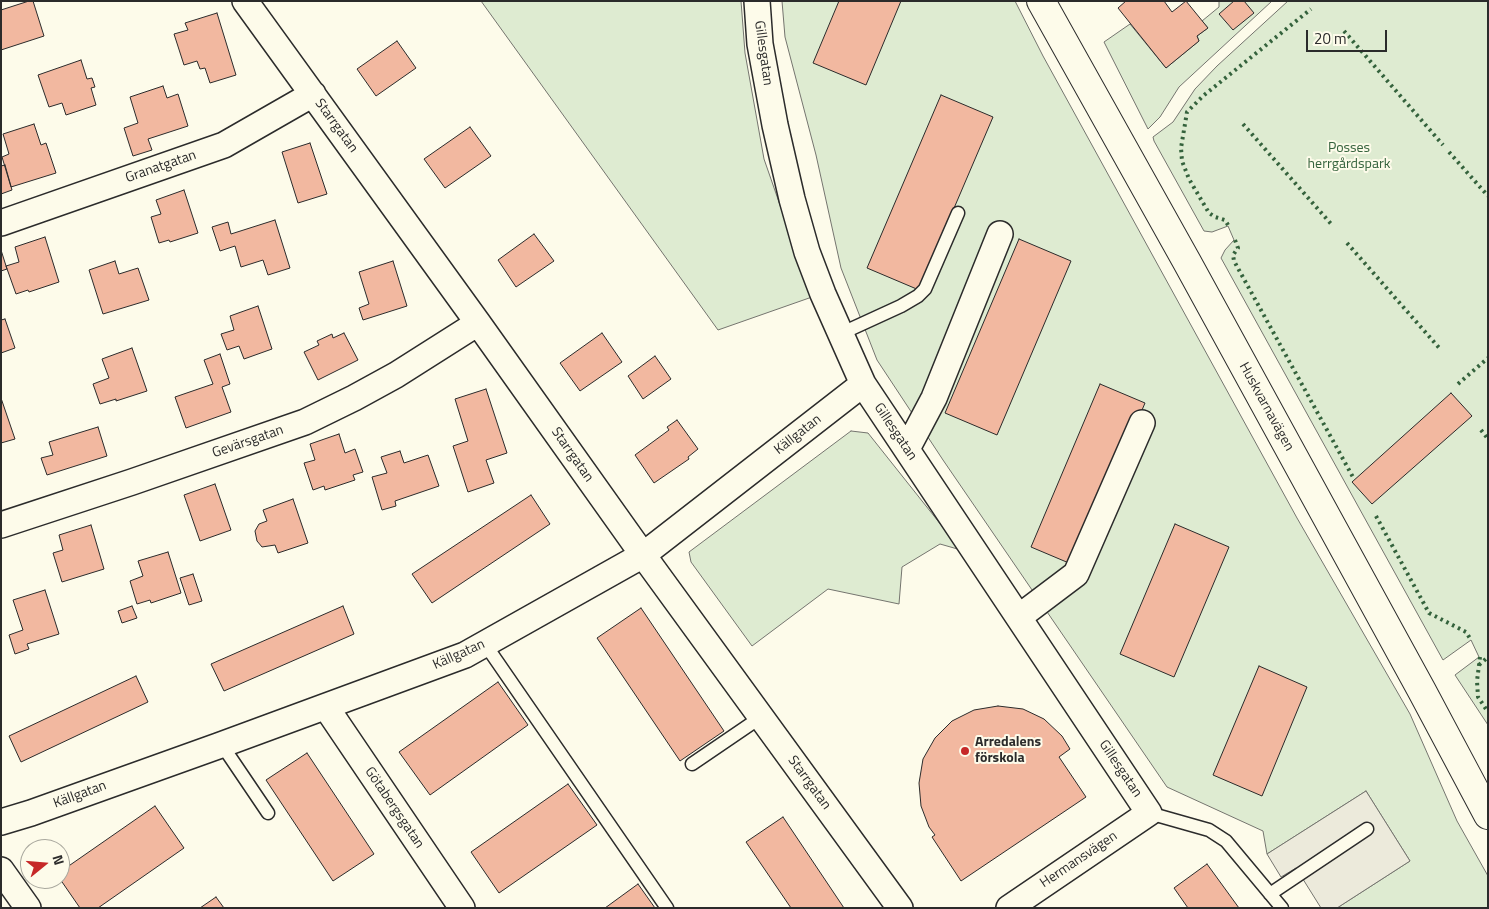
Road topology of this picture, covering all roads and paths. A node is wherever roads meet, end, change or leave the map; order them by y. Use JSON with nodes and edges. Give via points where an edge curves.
{"nodes":[{"id":1,"x":245,"y":1,"type":"edge"},
{"id":2,"x":757,"y":1,"type":"edge"},
{"id":3,"x":1041,"y":1,"type":"edge"},
{"id":4,"x":313,"y":94,"type":"junction"},
{"id":5,"x":958,"y":213,"type":"dead end"},
{"id":6,"x":1,"y":223,"type":"edge"},
{"id":7,"x":1000,"y":234,"type":"dead end"},
{"id":8,"x":478,"y":322,"type":"junction"},
{"id":9,"x":840,"y":334,"type":"junction"},
{"id":10,"x":863,"y":384,"type":"junction"},
{"id":11,"x":1142,"y":423,"type":"dead end"},
{"id":12,"x":907,"y":449,"type":"junction"},
{"id":13,"x":1,"y":525,"type":"edge"},
{"id":14,"x":643,"y":555,"type":"junction"},
{"id":15,"x":1019,"y":617,"type":"junction"},
{"id":16,"x":485,"y":644,"type":"junction"},
{"id":17,"x":326,"y":707,"type":"junction"},
{"id":18,"x":761,"y":717,"type":"junction"},
{"id":19,"x":222,"y":745,"type":"junction"},
{"id":20,"x":692,"y":764,"type":"dead end"},
{"id":21,"x":268,"y":813,"type":"dead end"},
{"id":22,"x":1150,"y":813,"type":"junction"},
{"id":23,"x":1488,"y":815,"type":"edge"},
{"id":24,"x":1,"y":822,"type":"edge"},
{"id":25,"x":1367,"y":829,"type":"dead end"},
{"id":26,"x":1,"y":870,"type":"edge"},
{"id":27,"x":1270,"y":894,"type":"junction"},
{"id":28,"x":28,"y":908,"type":"edge"},
{"id":29,"x":462,"y":908,"type":"edge"},
{"id":30,"x":667,"y":908,"type":"edge"},
{"id":31,"x":900,"y":908,"type":"edge"},
{"id":32,"x":1009,"y":908,"type":"edge"},
{"id":33,"x":1282,"y":908,"type":"edge"}],
"edges":[{"from":1,"to":4,"type":"street","name":"Starrgatan"},
{"from":2,"to":9,"type":"street","name":"Gillesgatan","via":[[760,44],[792,199],[807,252]]},
{"from":3,"to":23,"type":"street","name":"Huskvarnavägen"},
{"from":4,"to":6,"type":"street","name":"Granatgatan","via":[[224,145]]},
{"from":4,"to":8,"type":"street","name":"Starrgatan"},
{"from":5,"to":9,"type":"lane","via":[[926,289],[901,306]]},
{"from":7,"to":12,"type":"street","via":[[934,398]]},
{"from":8,"to":13,"type":"street","name":"Gevärsgatan","via":[[396,375],[305,422]]},
{"from":8,"to":14,"type":"street","name":"Starrgatan"},
{"from":9,"to":10,"type":"street","name":"Gillesgatan"},
{"from":10,"to":12,"type":"street","name":"Gillesgatan"},
{"from":10,"to":14,"type":"street","name":"Källgatan"},
{"from":11,"to":15,"type":"street","via":[[1076,574]]},
{"from":12,"to":15,"type":"street","name":"Gillesgatan"},
{"from":14,"to":16,"type":"street","name":"Källgatan"},
{"from":14,"to":18,"type":"street","name":"Starrgatan"},
{"from":15,"to":22,"type":"street","name":"Gillesgatan"},
{"from":16,"to":17,"type":"street","name":"Källgatan","via":[[466,655]]},
{"from":16,"to":30,"type":"lane"},
{"from":17,"to":19,"type":"street","name":"Källgatan"},
{"from":17,"to":29,"type":"street","name":"Götabergsgatan"},
{"from":18,"to":20,"type":"lane"},
{"from":18,"to":31,"type":"street","name":"Starrgatan"},
{"from":19,"to":21,"type":"lane"},
{"from":19,"to":24,"type":"street","name":"Källgatan"},
{"from":22,"to":27,"type":"lane","via":[[1209,830],[1226,840]]},
{"from":22,"to":32,"type":"street","name":"Hermansvägen"},
{"from":25,"to":27,"type":"lane"},
{"from":26,"to":28,"type":"street"},
{"from":27,"to":33,"type":"lane"}]}
